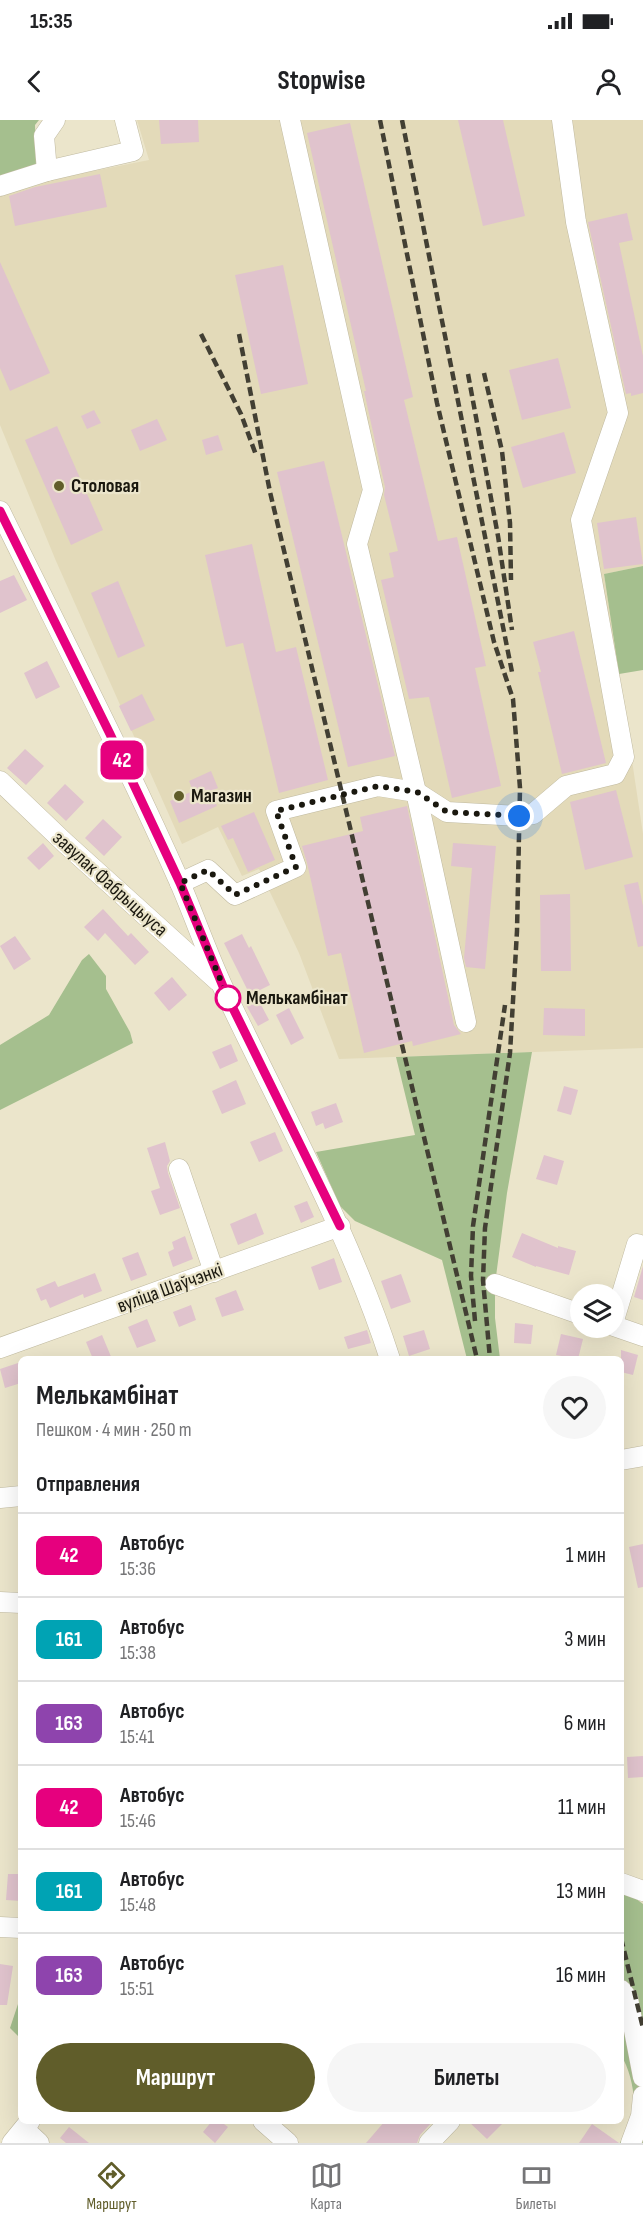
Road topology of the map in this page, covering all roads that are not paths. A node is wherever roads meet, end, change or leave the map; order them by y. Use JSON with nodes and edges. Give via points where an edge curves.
{"nodes":[{"id":1,"x":55,"y":120,"type":"edge"},
{"id":2,"x":125,"y":120,"type":"edge"},
{"id":3,"x":290,"y":120,"type":"edge"},
{"id":4,"x":562,"y":120,"type":"edge"},
{"id":5,"x":47,"y":171,"type":"junction"},
{"id":6,"x":0,"y":186,"type":"edge"},
{"id":7,"x":0,"y":511,"type":"edge"},
{"id":8,"x":0,"y":781,"type":"edge"},
{"id":9,"x":417,"y":792,"type":"junction"},
{"id":10,"x":180,"y":883,"type":"junction"},
{"id":11,"x":222,"y":985,"type":"junction"},
{"id":12,"x":466,"y":1022,"type":"dead end"},
{"id":13,"x":179,"y":1169,"type":"dead end"},
{"id":14,"x":340,"y":1226,"type":"junction"},
{"id":15,"x":643,"y":1246,"type":"edge"},
{"id":16,"x":214,"y":1272,"type":"junction"},
{"id":17,"x":495,"y":1284,"type":"dead end"},
{"id":18,"x":624,"y":1288,"type":"edge"},
{"id":19,"x":570,"y":1310,"type":"edge"},
{"id":20,"x":624,"y":1329,"type":"edge"},
{"id":21,"x":643,"y":1336,"type":"edge"},
{"id":22,"x":0,"y":1348,"type":"edge"},
{"id":23,"x":389,"y":1356,"type":"edge"},
{"id":24,"x":643,"y":1456,"type":"edge"},
{"id":25,"x":624,"y":1459,"type":"edge"},
{"id":26,"x":18,"y":1496,"type":"edge"},
{"id":27,"x":0,"y":1498,"type":"edge"},
{"id":28,"x":0,"y":1602,"type":"edge"},
{"id":29,"x":18,"y":1603,"type":"edge"},
{"id":30,"x":624,"y":1884,"type":"edge"},
{"id":31,"x":643,"y":1891,"type":"edge"},
{"id":32,"x":0,"y":1927,"type":"edge"},
{"id":33,"x":18,"y":1928,"type":"edge"},
{"id":34,"x":624,"y":1994,"type":"edge"},
{"id":35,"x":643,"y":2077,"type":"edge"},
{"id":36,"x":643,"y":2096,"type":"edge"},
{"id":37,"x":266,"y":2124,"type":"edge"},
{"id":38,"x":447,"y":2124,"type":"edge"},
{"id":39,"x":22,"y":2131,"type":"edge"},
{"id":40,"x":39,"y":2143,"type":"edge"},
{"id":41,"x":288,"y":2143,"type":"edge"},
{"id":42,"x":429,"y":2143,"type":"edge"},
{"id":43,"x":631,"y":2143,"type":"edge"}],
"edges":[{"from":1,"to":5,"type":"street","via":[[44,136]]},
{"from":2,"to":5,"type":"street","via":[[133,151]]},
{"from":3,"to":9,"type":"street","via":[[373,490],[357,544]]},
{"from":4,"to":9,"type":"street","via":[[576,222],[618,413],[581,520],[624,757],[615,774],[566,786],[533,814],[447,812]]},
{"from":5,"to":6,"type":"street"},
{"from":7,"to":10,"type":"street"},
{"from":8,"to":11,"type":"street","name":"завулак Фабрыцыуса"},
{"from":9,"to":10,"type":"street","via":[[378,786],[276,811],[296,867],[235,895],[208,870]]},
{"from":9,"to":12,"type":"street"},
{"from":10,"to":11,"type":"street"},
{"from":11,"to":14,"type":"street"},
{"from":13,"to":16,"type":"street"},
{"from":14,"to":16,"type":"street","name":"вуліца Шаўчэнкі"},
{"from":14,"to":23,"type":"street"},
{"from":15,"to":18,"type":"street","via":[[638,1244]]},
{"from":16,"to":22,"type":"street","name":"вуліца Шаўчэнкі"},
{"from":17,"to":19,"type":"street"},
{"from":20,"to":21,"type":"street"},
{"from":24,"to":25,"type":"street"},
{"from":26,"to":27,"type":"street"},
{"from":28,"to":29,"type":"street"},
{"from":30,"to":31,"type":"street"},
{"from":32,"to":33,"type":"street"},
{"from":34,"to":35,"type":"street"},
{"from":36,"to":43,"type":"street","via":[[641,2116]]},
{"from":37,"to":41,"type":"street"},
{"from":38,"to":42,"type":"street"},
{"from":39,"to":40,"type":"street"}]}
